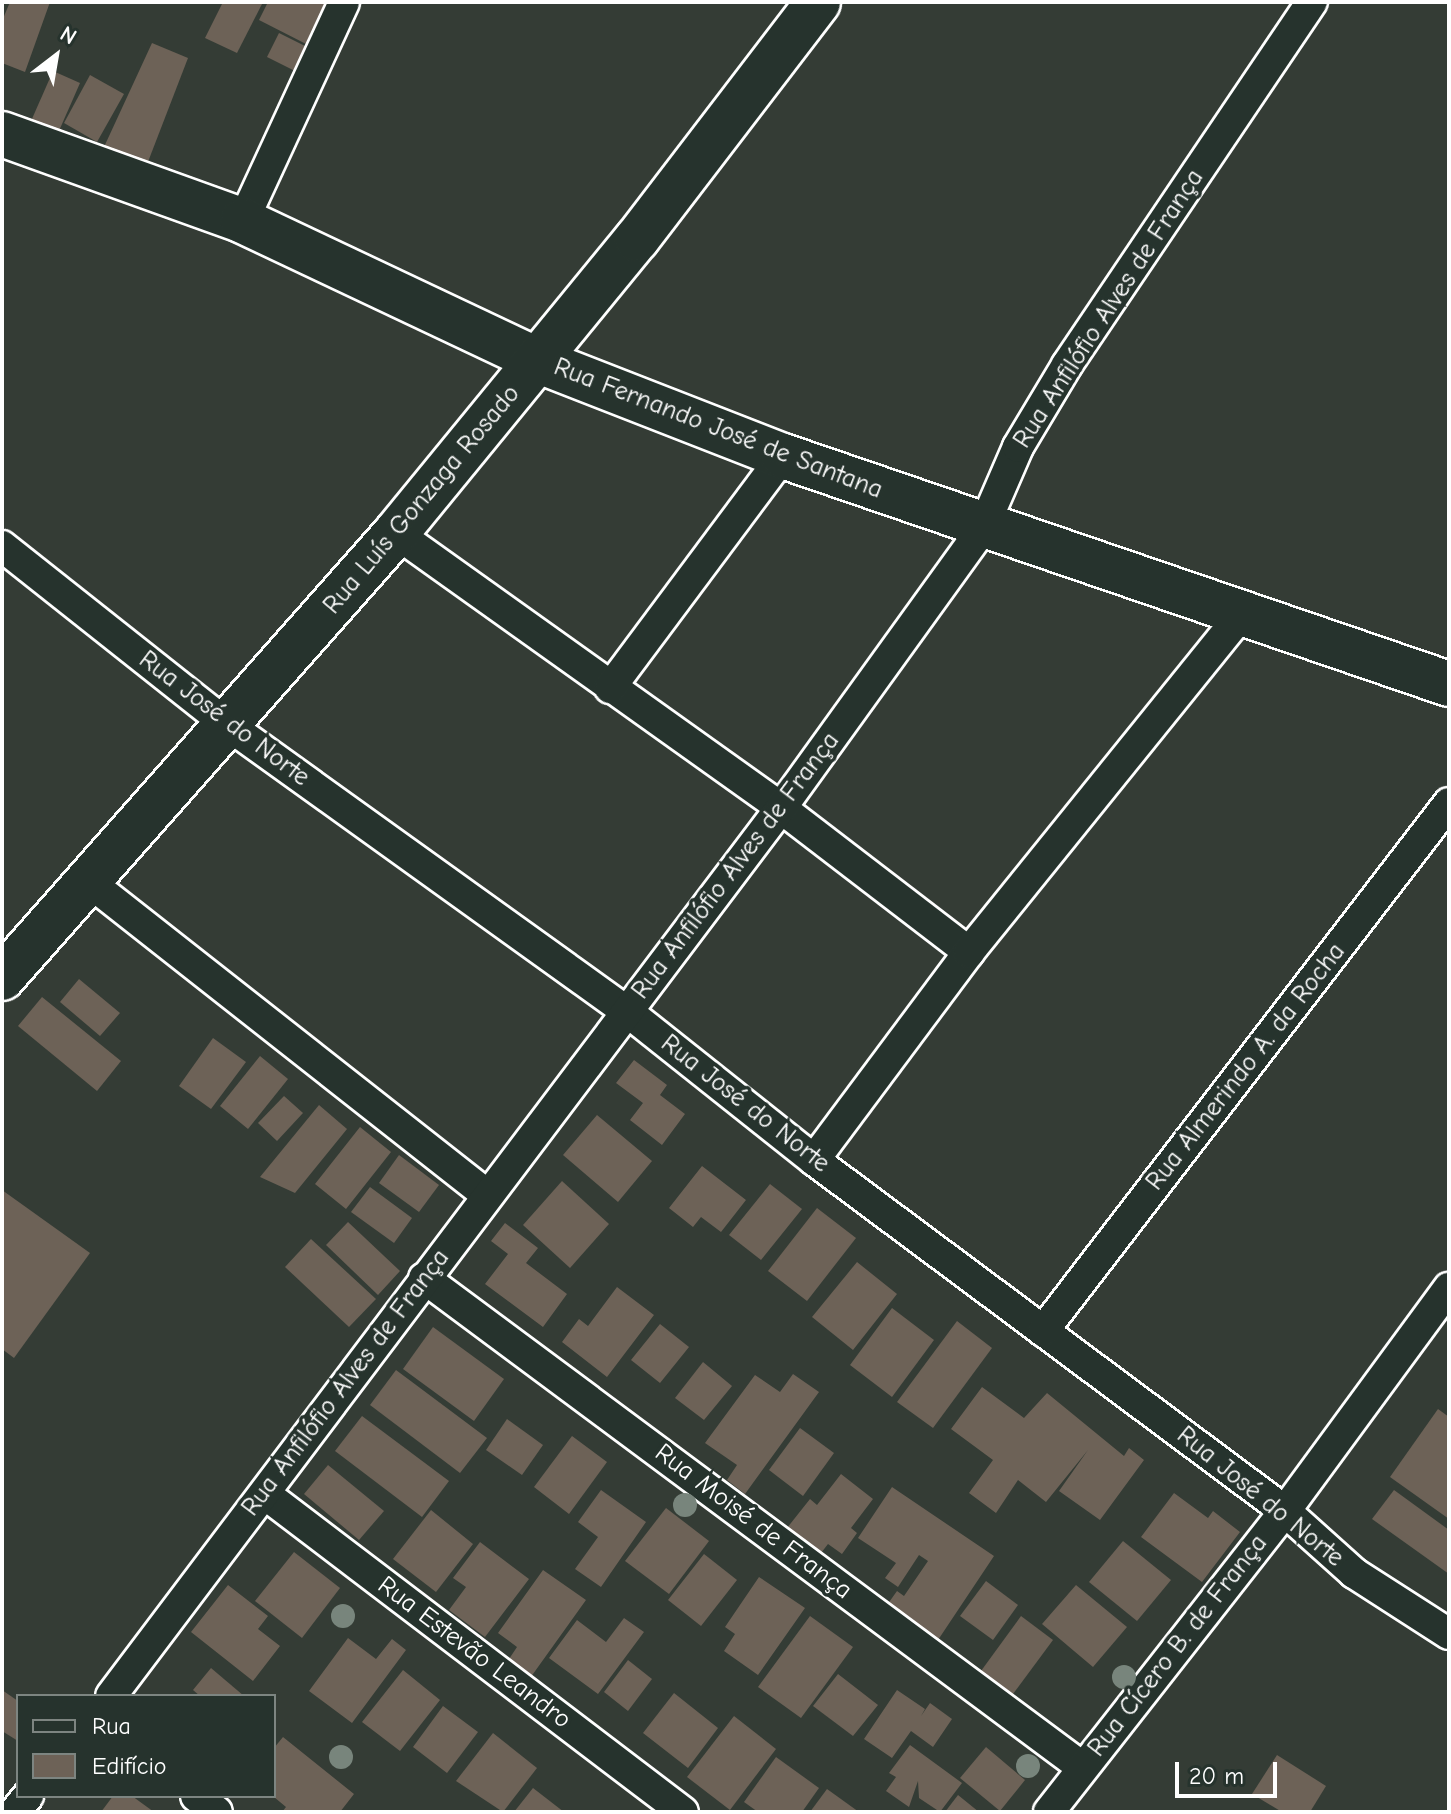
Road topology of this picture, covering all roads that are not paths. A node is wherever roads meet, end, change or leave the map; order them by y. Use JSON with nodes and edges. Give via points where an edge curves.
{"nodes":[{"id":1,"x":344,"y":2,"type":"edge"},
{"id":2,"x":818,"y":2,"type":"edge"},
{"id":3,"x":1312,"y":2,"type":"edge"},
{"id":4,"x":2,"y":134,"type":"edge"},
{"id":5,"x":243,"y":221,"type":"junction"},
{"id":6,"x":539,"y":361,"type":"junction"},
{"id":7,"x":783,"y":456,"type":"junction"},
{"id":8,"x":983,"y":528,"type":"junction"},
{"id":9,"x":396,"y":533,"type":"junction"},
{"id":10,"x":2,"y":546,"type":"edge"},
{"id":11,"x":1244,"y":611,"type":"junction"},
{"id":12,"x":1449,"y":684,"type":"edge"},
{"id":13,"x":610,"y":688,"type":"junction"},
{"id":14,"x":228,"y":725,"type":"junction"},
{"id":15,"x":1449,"y":803,"type":"edge"},
{"id":16,"x":781,"y":808,"type":"junction"},
{"id":17,"x":88,"y":881,"type":"junction"},
{"id":18,"x":969,"y":952,"type":"junction"},
{"id":19,"x":5,"y":970,"type":"edge"},
{"id":20,"x":628,"y":1012,"type":"junction"},
{"id":21,"x":814,"y":1160,"type":"junction"},
{"id":22,"x":487,"y":1195,"type":"junction"},
{"id":23,"x":424,"y":1278,"type":"junction"},
{"id":24,"x":1449,"y":1288,"type":"edge"},
{"id":25,"x":1043,"y":1331,"type":"junction"},
{"id":26,"x":265,"y":1494,"type":"junction"},
{"id":27,"x":1285,"y":1511,"type":"junction"},
{"id":28,"x":1449,"y":1634,"type":"edge"},
{"id":29,"x":113,"y":1694,"type":"edge"},
{"id":30,"x":1082,"y":1767,"type":"junction"},
{"id":31,"x":199,"y":1798,"type":"edge"},
{"id":32,"x":217,"y":1812,"type":"edge"},
{"id":33,"x":683,"y":1812,"type":"edge"},
{"id":34,"x":1049,"y":1812,"type":"edge"}],
"edges":[{"from":1,"to":5,"type":"street"},
{"from":2,"to":6,"type":"street","name":"Rua Luís Gonzaga Rosado"},
{"from":3,"to":8,"type":"street","name":"Rua Anfilófio Alves de França","via":[[1067,365],[1018,447]]},
{"from":4,"to":5,"type":"street","name":"Rua Fernando José de Santana"},
{"from":5,"to":6,"type":"street","name":"Rua Fernando José de Santana"},
{"from":6,"to":7,"type":"street","name":"Rua Fernando José de Santana"},
{"from":6,"to":9,"type":"street","name":"Rua Luís Gonzaga Rosado"},
{"from":7,"to":8,"type":"street","name":"Rua Fernando José de Santana"},
{"from":7,"to":13,"type":"street"},
{"from":8,"to":11,"type":"street","name":"Rua Fernando José de Santana"},
{"from":8,"to":16,"type":"street","name":"Rua Anfilófio Alves de França"},
{"from":9,"to":13,"type":"street"},
{"from":9,"to":14,"type":"street","name":"Rua Luís Gonzaga Rosado"},
{"from":10,"to":14,"type":"street","name":"Rua José do Norte"},
{"from":11,"to":12,"type":"street","name":"Rua Fernando José de Santana"},
{"from":11,"to":18,"type":"street"},
{"from":13,"to":16,"type":"street"},
{"from":14,"to":17,"type":"street","name":"Rua Luís Gonzaga Rosado"},
{"from":14,"to":20,"type":"street","name":"Rua José do Norte"},
{"from":15,"to":25,"type":"street","name":"Rua Almerindo A. da Rocha"},
{"from":16,"to":18,"type":"street"},
{"from":16,"to":20,"type":"street","name":"Rua Anfilófio Alves de França"},
{"from":17,"to":19,"type":"street","name":"Rua Luís Gonzaga Rosado"},
{"from":17,"to":22,"type":"street"},
{"from":18,"to":21,"type":"street"},
{"from":20,"to":21,"type":"street","name":"Rua José do Norte"},
{"from":20,"to":22,"type":"street","name":"Rua Anfilófio Alves de França"},
{"from":21,"to":25,"type":"street","name":"Rua José do Norte"},
{"from":22,"to":23,"type":"street","name":"Rua Anfilófio Alves de França"},
{"from":23,"to":26,"type":"street","name":"Rua Anfilófio Alves de França"},
{"from":23,"to":30,"type":"street","name":"Rua Moisé de França"},
{"from":24,"to":27,"type":"street","name":"Rua Cícero B. de França"},
{"from":25,"to":27,"type":"street","name":"Rua José do Norte"},
{"from":26,"to":29,"type":"street","name":"Rua Anfilófio Alves de França"},
{"from":26,"to":33,"type":"street","name":"Rua Estevão Leandro"},
{"from":27,"to":28,"type":"street","name":"Rua José do Norte","via":[[1354,1573]]},
{"from":27,"to":30,"type":"street","name":"Rua Cícero B. de França"},
{"from":30,"to":34,"type":"street","name":"Rua Cícero B. de França"},
{"from":31,"to":32,"type":"street"}]}
